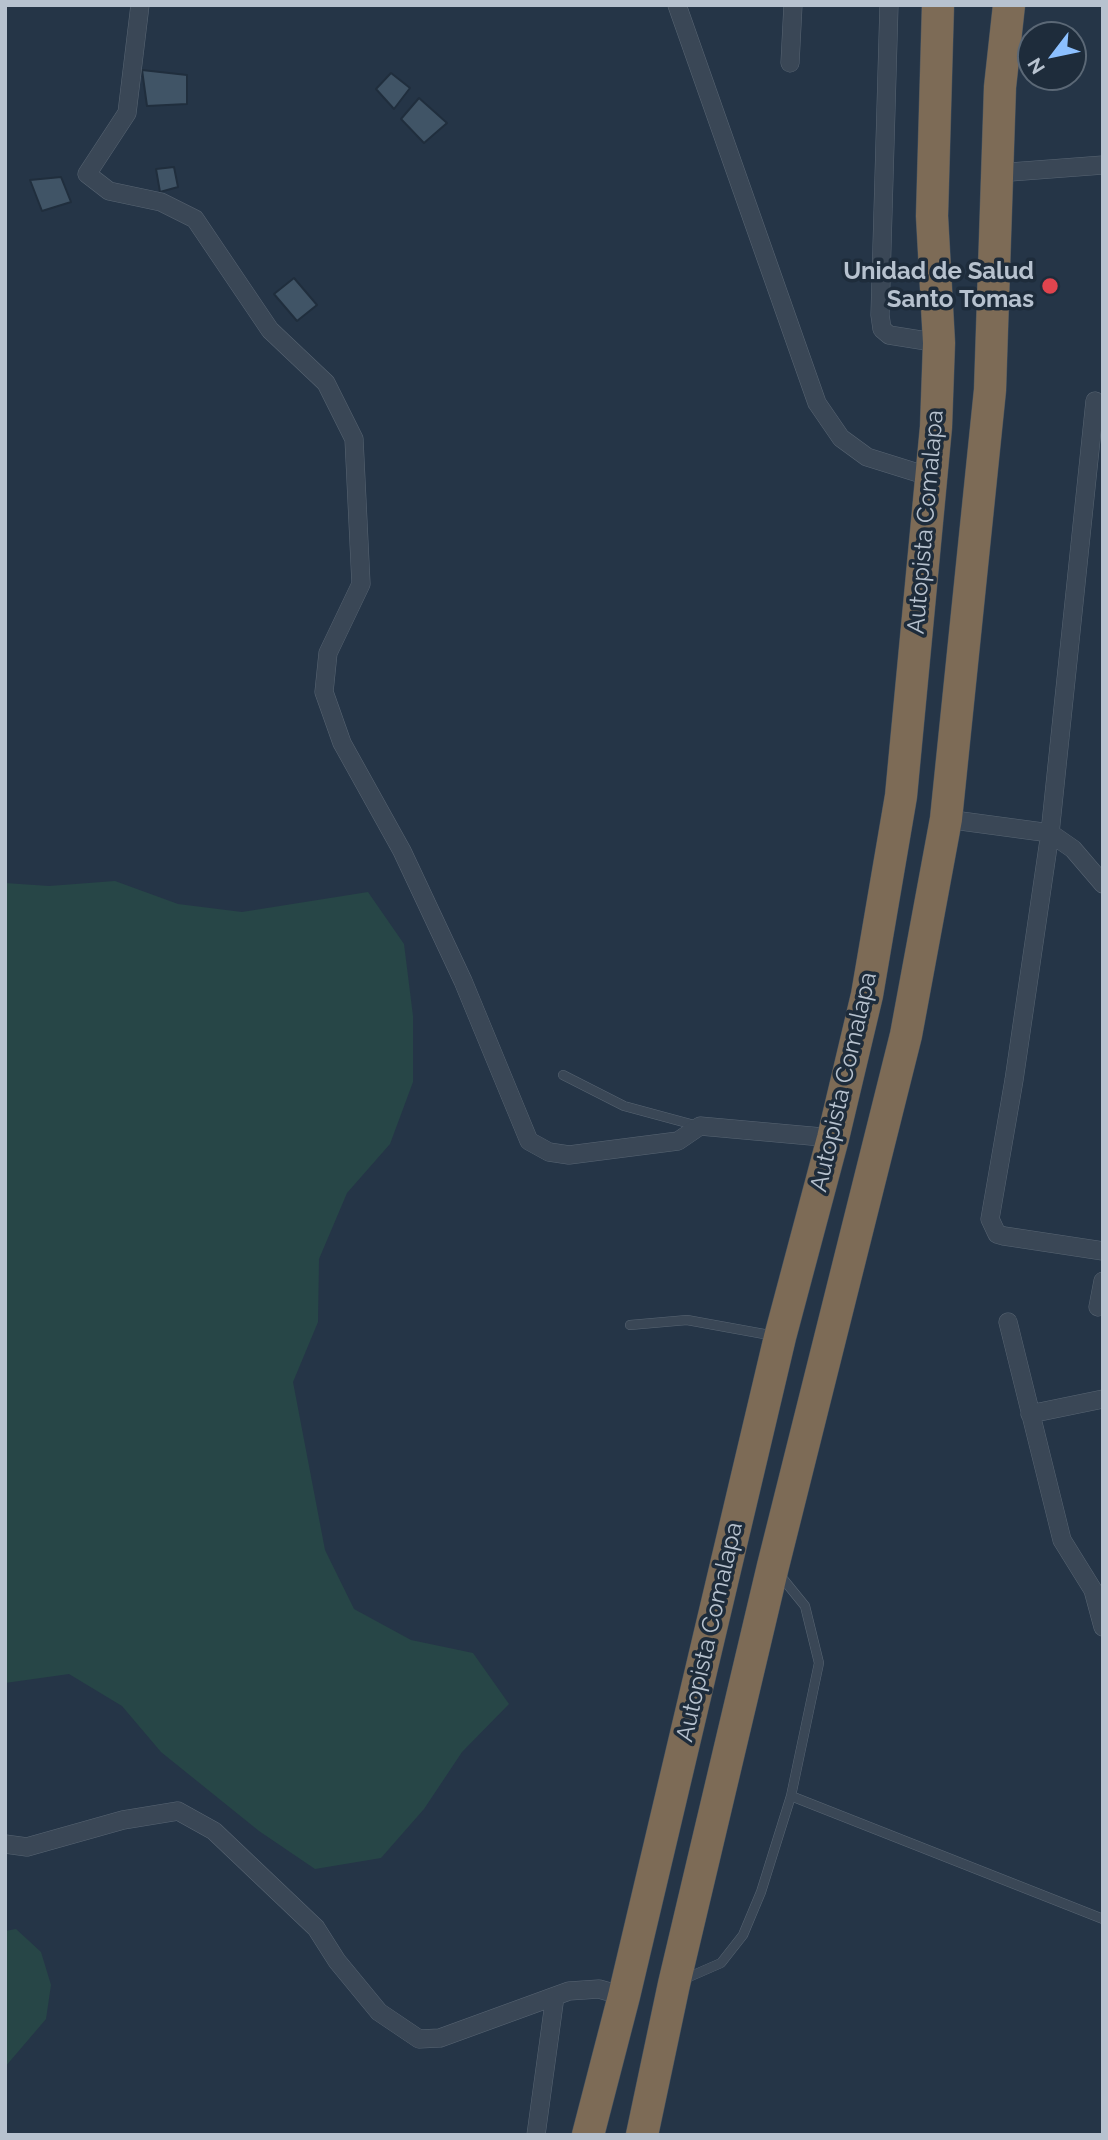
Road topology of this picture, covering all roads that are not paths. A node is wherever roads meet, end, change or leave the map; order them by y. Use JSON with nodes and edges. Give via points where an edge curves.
{"nodes":[{"id":1,"x":140,"y":5,"type":"edge"},
{"id":2,"x":677,"y":5,"type":"edge"},
{"id":3,"x":793,"y":5,"type":"edge"},
{"id":4,"x":889,"y":5,"type":"edge"},
{"id":5,"x":938,"y":5,"type":"edge"},
{"id":6,"x":1009,"y":5,"type":"edge"},
{"id":7,"x":790,"y":63,"type":"dead end"},
{"id":8,"x":1103,"y":165,"type":"edge"},
{"id":9,"x":997,"y":173,"type":"junction"},
{"id":10,"x":939,"y":343,"type":"junction"},
{"id":11,"x":1095,"y":401,"type":"dead end"},
{"id":12,"x":931,"y":477,"type":"junction"},
{"id":13,"x":946,"y":819,"type":"junction"},
{"id":14,"x":1050,"y":833,"type":"junction"},
{"id":15,"x":1103,"y":884,"type":"edge"},
{"id":16,"x":563,"y":1074,"type":"dead end"},
{"id":17,"x":699,"y":1126,"type":"junction"},
{"id":18,"x":833,"y":1138,"type":"junction"},
{"id":19,"x":1103,"y":1251,"type":"edge"},
{"id":20,"x":1103,"y":1281,"type":"edge"},
{"id":21,"x":1098,"y":1307,"type":"dead end"},
{"id":22,"x":1008,"y":1322,"type":"dead end"},
{"id":23,"x":630,"y":1325,"type":"dead end"},
{"id":24,"x":780,"y":1336,"type":"junction"},
{"id":25,"x":1103,"y":1399,"type":"edge"},
{"id":26,"x":1030,"y":1414,"type":"junction"},
{"id":27,"x":773,"y":1566,"type":"junction"},
{"id":28,"x":1103,"y":1627,"type":"edge"},
{"id":29,"x":791,"y":1796,"type":"junction"},
{"id":30,"x":5,"y":1844,"type":"edge"},
{"id":31,"x":1103,"y":1919,"type":"edge"},
{"id":32,"x":674,"y":1984,"type":"junction"},
{"id":33,"x":555,"y":1996,"type":"junction"},
{"id":34,"x":624,"y":1996,"type":"junction"},
{"id":35,"x":536,"y":2135,"type":"edge"},
{"id":36,"x":588,"y":2135,"type":"edge"},
{"id":37,"x":642,"y":2135,"type":"edge"}],
"edges":[{"from":1,"to":17,"type":"street","via":[[127,113],[87,174],[110,191],[161,202],[195,219],[270,330],[326,383],[354,439],[361,584],[328,653],[324,692],[342,743],[402,851],[463,981],[529,1140],[549,1152],[569,1155],[678,1141]]},
{"from":2,"to":12,"type":"street","via":[[817,403],[841,438],[867,457]]},
{"from":3,"to":7,"type":"street"},
{"from":4,"to":10,"type":"street","via":[[882,329],[889,335]]},
{"from":5,"to":10,"type":"highway","name":"Autopista Comalapa","via":[[932,216]]},
{"from":6,"to":9,"type":"highway","name":"Autopista Comalapa"},
{"from":8,"to":9,"type":"street"},
{"from":9,"to":13,"type":"highway","name":"Autopista Comalapa","via":[[989,390]]},
{"from":10,"to":12,"type":"highway","name":"Autopista Comalapa"},
{"from":11,"to":14,"type":"street"},
{"from":12,"to":18,"type":"highway","name":"Autopista Comalapa","via":[[901,796],[867,995]]},
{"from":13,"to":14,"type":"street"},
{"from":13,"to":27,"type":"highway","name":"Autopista Comalapa","via":[[906,1035]]},
{"from":14,"to":15,"type":"street","via":[[1073,849]]},
{"from":14,"to":19,"type":"street","via":[[990,1219],[997,1234],[1004,1236]]},
{"from":16,"to":17,"type":"lane","via":[[624,1106]]},
{"from":17,"to":18,"type":"street"},
{"from":18,"to":24,"type":"highway","name":"Autopista Comalapa"},
{"from":20,"to":21,"type":"street"},
{"from":22,"to":26,"type":"street"},
{"from":23,"to":24,"type":"lane","via":[[687,1321]]},
{"from":24,"to":34,"type":"highway","name":"Autopista Comalapa"},
{"from":25,"to":26,"type":"street"},
{"from":26,"to":28,"type":"street","via":[[1062,1540],[1093,1590]]},
{"from":27,"to":29,"type":"lane","via":[[805,1606],[819,1663]]},
{"from":27,"to":32,"type":"highway","name":"Autopista Comalapa"},
{"from":29,"to":31,"type":"lane"},
{"from":29,"to":32,"type":"lane","via":[[743,1935],[721,1963]]},
{"from":30,"to":33,"type":"street","via":[[27,1847],[122,1820],[178,1811],[225,1841],[316,1928],[379,2012],[419,2039],[440,2038]]},
{"from":32,"to":37,"type":"highway","name":"Autopista Comalapa"},
{"from":33,"to":34,"type":"street","via":[[599,1989]]},
{"from":33,"to":35,"type":"street"},
{"from":34,"to":36,"type":"highway","name":"Autopista Comalapa"}]}
